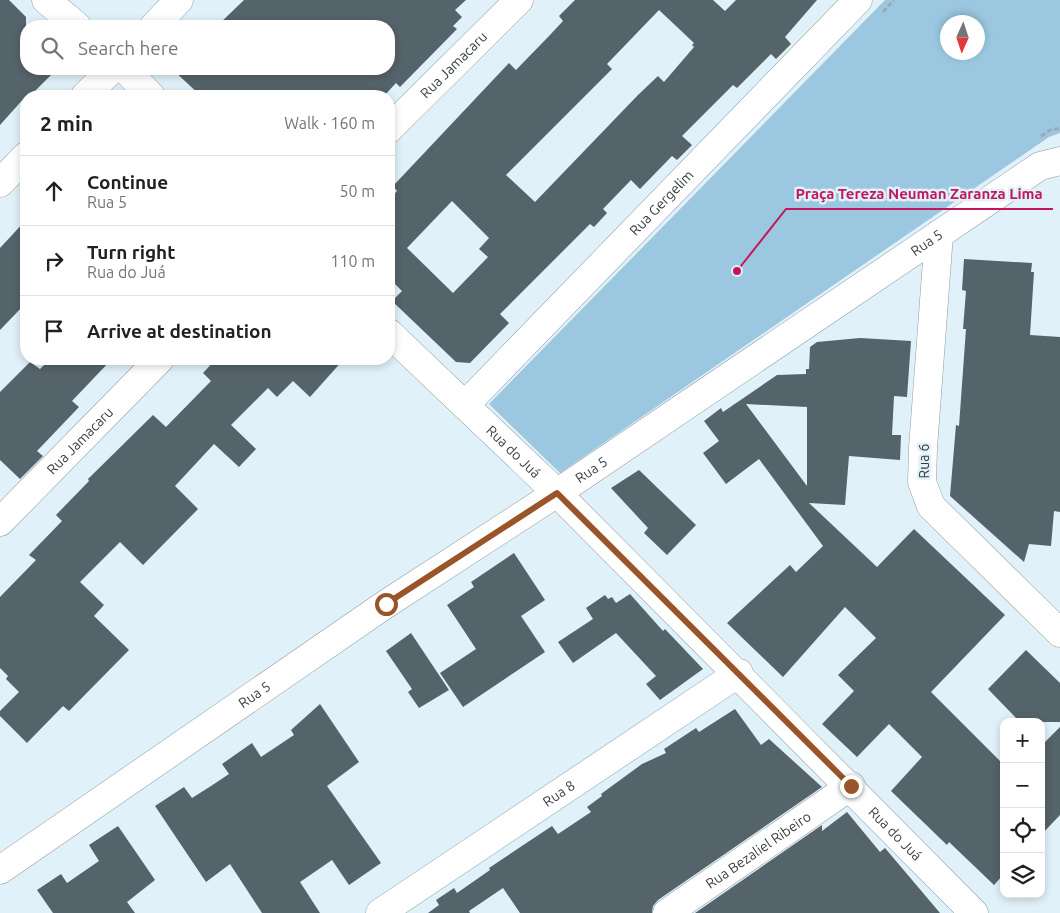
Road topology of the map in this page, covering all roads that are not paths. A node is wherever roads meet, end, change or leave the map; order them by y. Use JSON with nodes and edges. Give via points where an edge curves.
{"nodes":[{"id":1,"x":46,"y":0,"type":"edge"},
{"id":2,"x":179,"y":0,"type":"edge"},
{"id":3,"x":519,"y":0,"type":"edge"},
{"id":4,"x":858,"y":0,"type":"edge"},
{"id":5,"x":70,"y":20,"type":"edge"},
{"id":6,"x":160,"y":20,"type":"edge"},
{"id":7,"x":106,"y":75,"type":"edge"},
{"id":8,"x":131,"y":75,"type":"edge"},
{"id":9,"x":91,"y":90,"type":"edge"},
{"id":10,"x":146,"y":90,"type":"edge"},
{"id":11,"x":395,"y":123,"type":"edge"},
{"id":12,"x":1060,"y":161,"type":"edge"},
{"id":13,"x":20,"y":162,"type":"edge"},
{"id":14,"x":0,"y":183,"type":"edge"},
{"id":15,"x":939,"y":234,"type":"junction"},
{"id":16,"x":395,"y":339,"type":"edge"},
{"id":17,"x":154,"y":365,"type":"edge"},
{"id":18,"x":464,"y":405,"type":"junction"},
{"id":19,"x":557,"y":493,"type":"junction"},
{"id":20,"x":0,"y":522,"type":"edge"},
{"id":21,"x":1060,"y":633,"type":"edge"},
{"id":22,"x":739,"y":674,"type":"junction"},
{"id":23,"x":851,"y":786,"type":"junction"},
{"id":24,"x":0,"y":870,"type":"edge"},
{"id":25,"x":380,"y":913,"type":"edge"},
{"id":26,"x":667,"y":913,"type":"edge"},
{"id":27,"x":974,"y":913,"type":"edge"}],
"edges":[{"from":1,"to":5,"type":"street"},
{"from":2,"to":6,"type":"street"},
{"from":3,"to":11,"type":"street","name":"Rua Jamacaru"},
{"from":4,"to":18,"type":"street","name":"Rua Gergelim"},
{"from":7,"to":9,"type":"street"},
{"from":8,"to":10,"type":"street"},
{"from":12,"to":15,"type":"street","name":"Rua 5","via":[[1040,166]]},
{"from":13,"to":14,"type":"street"},
{"from":15,"to":19,"type":"street","name":"Rua 5"},
{"from":15,"to":21,"type":"street","name":"Rua 6","via":[[922,482],[932,506]]},
{"from":16,"to":18,"type":"street","name":"Rua do Juá"},
{"from":17,"to":20,"type":"street","name":"Rua Jamacaru"},
{"from":18,"to":19,"type":"street","name":"Rua do Juá"},
{"from":19,"to":22,"type":"street","name":"Rua do Juá"},
{"from":19,"to":24,"type":"street","name":"Rua 5","via":[[386,604]]},
{"from":22,"to":23,"type":"street","name":"Rua do Juá"},
{"from":22,"to":25,"type":"street","name":"Rua 8"},
{"from":23,"to":26,"type":"street","name":"Rua Bezaliel Ribeiro"},
{"from":23,"to":27,"type":"street","name":"Rua do Juá"}]}
